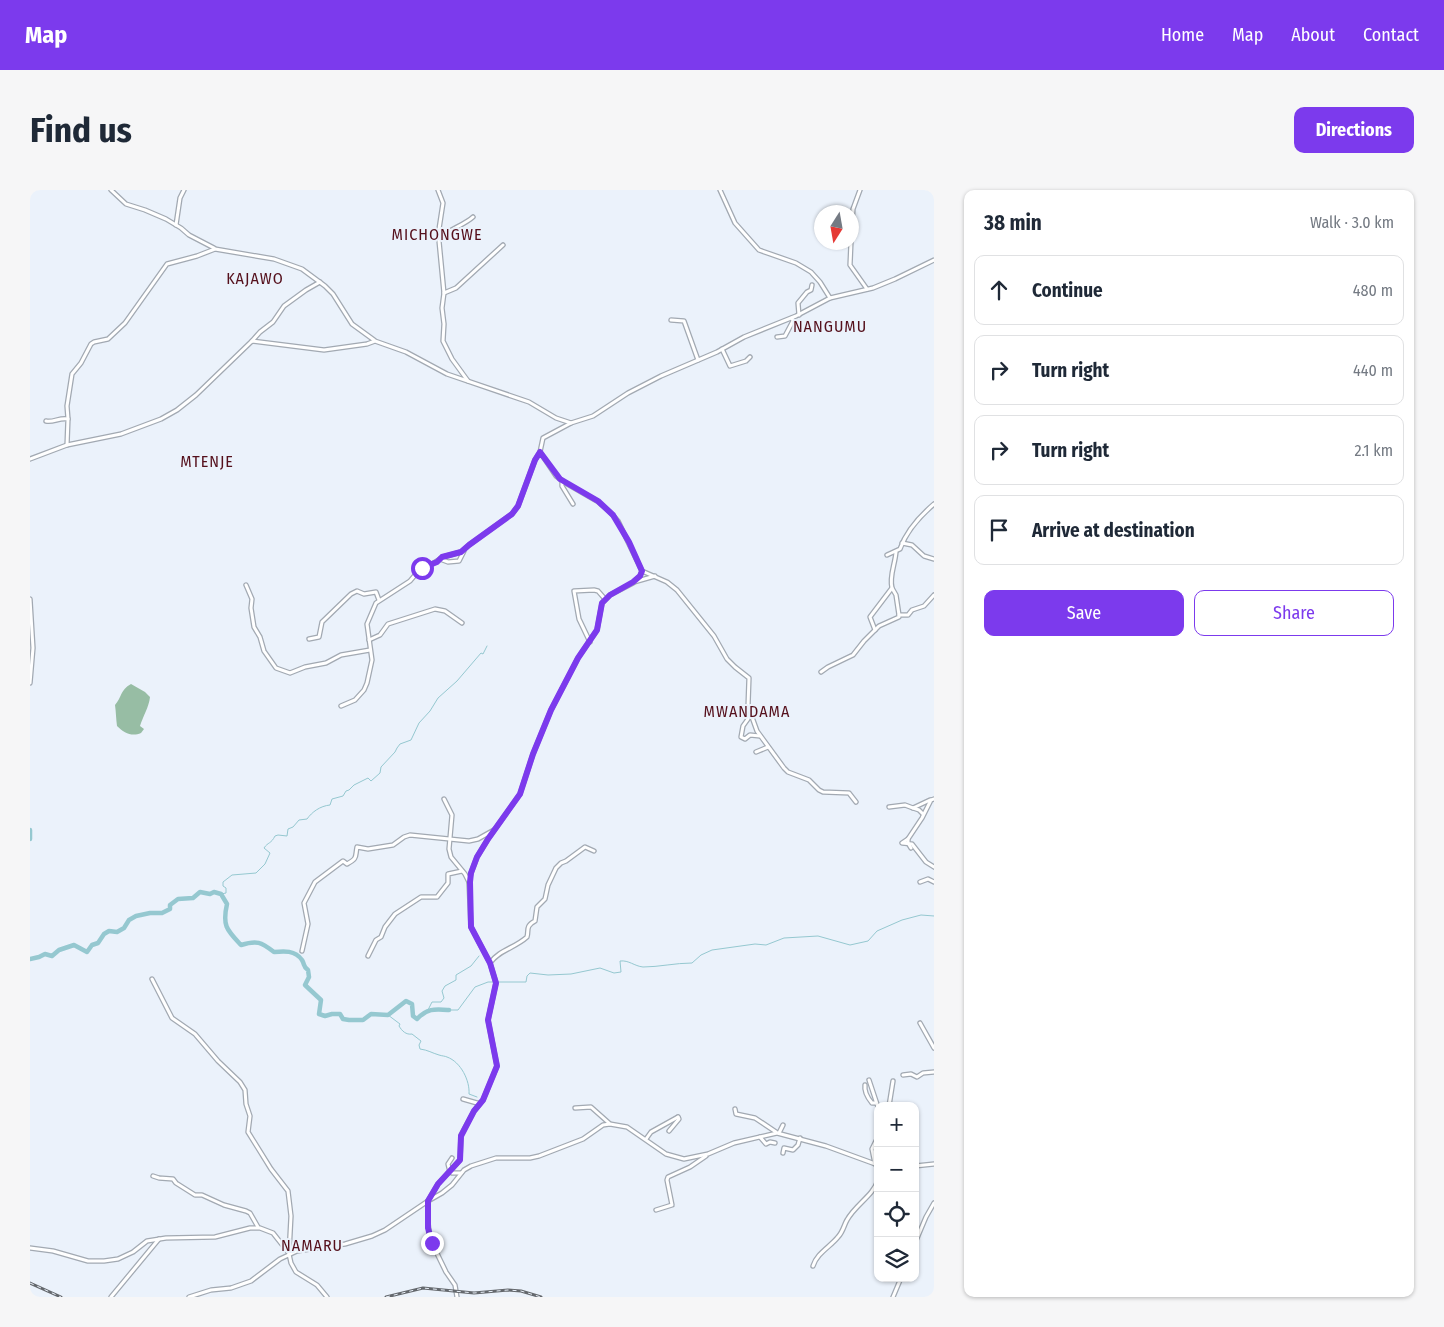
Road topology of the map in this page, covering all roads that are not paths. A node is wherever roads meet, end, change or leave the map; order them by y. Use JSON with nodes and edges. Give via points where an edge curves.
{"nodes":[{"id":1,"x":111,"y":190,"type":"edge"},
{"id":2,"x":184,"y":190,"type":"edge"},
{"id":3,"x":438,"y":190,"type":"edge"},
{"id":4,"x":720,"y":190,"type":"edge"},
{"id":5,"x":860,"y":190,"type":"edge"},
{"id":6,"x":854,"y":205,"type":"edge"},
{"id":7,"x":473,"y":217,"type":"dead end"},
{"id":8,"x":176,"y":225,"type":"junction"},
{"id":9,"x":442,"y":236,"type":"junction"},
{"id":10,"x":503,"y":245,"type":"dead end"},
{"id":11,"x":214,"y":248,"type":"junction"},
{"id":12,"x":851,"y":250,"type":"edge"},
{"id":13,"x":934,"y":260,"type":"edge"},
{"id":14,"x":321,"y":282,"type":"junction"},
{"id":15,"x":812,"y":285,"type":"dead end"},
{"id":16,"x":867,"y":289,"type":"junction"},
{"id":17,"x":444,"y":293,"type":"junction"},
{"id":18,"x":830,"y":298,"type":"junction"},
{"id":19,"x":799,"y":315,"type":"junction"},
{"id":20,"x":792,"y":318,"type":"junction"},
{"id":21,"x":671,"y":320,"type":"dead end"},
{"id":22,"x":777,"y":337,"type":"dead end"},
{"id":23,"x":374,"y":340,"type":"junction"},
{"id":24,"x":252,"y":341,"type":"junction"},
{"id":25,"x":722,"y":349,"type":"junction"},
{"id":26,"x":750,"y":357,"type":"dead end"},
{"id":27,"x":698,"y":360,"type":"junction"},
{"id":28,"x":469,"y":381,"type":"junction"},
{"id":29,"x":68,"y":419,"type":"junction"},
{"id":30,"x":46,"y":421,"type":"dead end"},
{"id":31,"x":571,"y":423,"type":"junction"},
{"id":32,"x":67,"y":445,"type":"junction"},
{"id":33,"x":540,"y":452,"type":"junction"},
{"id":34,"x":30,"y":459,"type":"edge"},
{"id":35,"x":562,"y":481,"type":"junction"},
{"id":36,"x":574,"y":504,"type":"dead end"},
{"id":37,"x":934,"y":504,"type":"edge"},
{"id":38,"x":902,"y":543,"type":"junction"},
{"id":39,"x":464,"y":550,"type":"junction"},
{"id":40,"x":896,"y":552,"type":"junction"},
{"id":41,"x":888,"y":555,"type":"dead end"},
{"id":42,"x":440,"y":559,"type":"junction"},
{"id":43,"x":934,"y":559,"type":"edge"},
{"id":44,"x":642,"y":571,"type":"junction"},
{"id":45,"x":655,"y":576,"type":"junction"},
{"id":46,"x":633,"y":582,"type":"junction"},
{"id":47,"x":246,"y":585,"type":"dead end"},
{"id":48,"x":892,"y":588,"type":"junction"},
{"id":49,"x":934,"y":595,"type":"edge"},
{"id":50,"x":30,"y":599,"type":"edge"},
{"id":51,"x":605,"y":599,"type":"junction"},
{"id":52,"x":379,"y":600,"type":"junction"},
{"id":53,"x":899,"y":614,"type":"junction"},
{"id":54,"x":462,"y":623,"type":"dead end"},
{"id":55,"x":875,"y":630,"type":"junction"},
{"id":56,"x":310,"y":639,"type":"dead end"},
{"id":57,"x":369,"y":640,"type":"junction"},
{"id":58,"x":590,"y":642,"type":"junction"},
{"id":59,"x":370,"y":650,"type":"junction"},
{"id":60,"x":821,"y":672,"type":"dead end"},
{"id":61,"x":30,"y":683,"type":"edge"},
{"id":62,"x":341,"y":706,"type":"dead end"},
{"id":63,"x":748,"y":706,"type":"junction"},
{"id":64,"x":760,"y":736,"type":"junction"},
{"id":65,"x":768,"y":747,"type":"junction"},
{"id":66,"x":756,"y":752,"type":"dead end"},
{"id":67,"x":444,"y":799,"type":"dead end"},
{"id":68,"x":932,"y":799,"type":"edge"},
{"id":69,"x":856,"y":802,"type":"dead end"},
{"id":70,"x":889,"y":807,"type":"dead end"},
{"id":71,"x":913,"y":808,"type":"junction"},
{"id":72,"x":923,"y":814,"type":"junction"},
{"id":73,"x":494,"y":830,"type":"junction"},
{"id":74,"x":450,"y":840,"type":"junction"},
{"id":75,"x":908,"y":841,"type":"junction"},
{"id":76,"x":911,"y":848,"type":"dead end"},
{"id":77,"x":594,"y":851,"type":"dead end"},
{"id":78,"x":934,"y":867,"type":"edge"},
{"id":79,"x":462,"y":871,"type":"junction"},
{"id":80,"x":470,"y":882,"type":"junction"},
{"id":81,"x":920,"y":882,"type":"dead end"},
{"id":82,"x":934,"y":882,"type":"edge"},
{"id":83,"x":302,"y":951,"type":"dead end"},
{"id":84,"x":368,"y":956,"type":"dead end"},
{"id":85,"x":490,"y":963,"type":"junction"},
{"id":86,"x":152,"y":979,"type":"dead end"},
{"id":87,"x":920,"y":1022,"type":"dead end"},
{"id":88,"x":934,"y":1048,"type":"edge"},
{"id":89,"x":934,"y":1072,"type":"edge"},
{"id":90,"x":903,"y":1076,"type":"dead end"},
{"id":91,"x":869,"y":1080,"type":"dead end"},
{"id":92,"x":893,"y":1081,"type":"dead end"},
{"id":93,"x":865,"y":1085,"type":"dead end"},
{"id":94,"x":463,"y":1099,"type":"dead end"},
{"id":95,"x":483,"y":1100,"type":"junction"},
{"id":96,"x":876,"y":1102,"type":"edge"},
{"id":97,"x":890,"y":1102,"type":"edge"},
{"id":98,"x":874,"y":1104,"type":"edge"},
{"id":99,"x":575,"y":1108,"type":"dead end"},
{"id":100,"x":735,"y":1109,"type":"dead end"},
{"id":101,"x":610,"y":1124,"type":"junction"},
{"id":102,"x":783,"y":1125,"type":"dead end"},
{"id":103,"x":669,"y":1131,"type":"dead end"},
{"id":104,"x":778,"y":1133,"type":"junction"},
{"id":105,"x":760,"y":1137,"type":"junction"},
{"id":106,"x":800,"y":1138,"type":"junction"},
{"id":107,"x":646,"y":1139,"type":"junction"},
{"id":108,"x":775,"y":1144,"type":"dead end"},
{"id":109,"x":874,"y":1145,"type":"edge"},
{"id":110,"x":782,"y":1152,"type":"dead end"},
{"id":111,"x":708,"y":1154,"type":"junction"},
{"id":112,"x":874,"y":1157,"type":"edge"},
{"id":113,"x":452,"y":1158,"type":"dead end"},
{"id":114,"x":874,"y":1164,"type":"edge"},
{"id":115,"x":934,"y":1164,"type":"edge"},
{"id":116,"x":919,"y":1166,"type":"edge"},
{"id":117,"x":450,"y":1172,"type":"junction"},
{"id":118,"x":461,"y":1174,"type":"junction"},
{"id":119,"x":153,"y":1176,"type":"dead end"},
{"id":120,"x":874,"y":1191,"type":"edge"},
{"id":121,"x":428,"y":1201,"type":"junction"},
{"id":122,"x":934,"y":1203,"type":"edge"},
{"id":123,"x":656,"y":1210,"type":"dead end"},
{"id":124,"x":259,"y":1228,"type":"junction"},
{"id":125,"x":917,"y":1237,"type":"edge"},
{"id":126,"x":160,"y":1239,"type":"junction"},
{"id":127,"x":30,"y":1248,"type":"edge"},
{"id":128,"x":289,"y":1253,"type":"junction"},
{"id":129,"x":813,"y":1266,"type":"dead end"},
{"id":130,"x":899,"y":1282,"type":"edge"},
{"id":131,"x":111,"y":1297,"type":"edge"},
{"id":132,"x":189,"y":1297,"type":"edge"},
{"id":133,"x":327,"y":1297,"type":"edge"},
{"id":134,"x":457,"y":1297,"type":"edge"},
{"id":135,"x":893,"y":1297,"type":"edge"}],
"edges":[{"from":1,"to":8,"type":"street","via":[[126,204]]},
{"from":2,"to":8,"type":"street"},
{"from":3,"to":9,"type":"street","via":[[443,203],[439,229]]},
{"from":4,"to":18,"type":"street","via":[[735,223],[759,250],[811,272]]},
{"from":5,"to":6,"type":"street"},
{"from":7,"to":9,"type":"street"},
{"from":8,"to":11,"type":"street"},
{"from":9,"to":17,"type":"street","via":[[439,242]]},
{"from":10,"to":17,"type":"street","via":[[456,288]]},
{"from":11,"to":14,"type":"street","via":[[274,259],[302,269]]},
{"from":11,"to":29,"type":"street","via":[[167,264],[125,323],[109,338],[91,344],[72,374]]},
{"from":12,"to":16,"type":"street","via":[[850,265]]},
{"from":13,"to":16,"type":"street"},
{"from":14,"to":23,"type":"street","via":[[333,294],[352,324]]},
{"from":14,"to":24,"type":"street","via":[[284,306],[273,322]]},
{"from":15,"to":19,"type":"street","via":[[798,303]]},
{"from":16,"to":18,"type":"street"},
{"from":17,"to":28,"type":"street","via":[[443,341]]},
{"from":18,"to":19,"type":"street"},
{"from":19,"to":20,"type":"street"},
{"from":20,"to":22,"type":"street","via":[[785,336]]},
{"from":20,"to":25,"type":"street"},
{"from":21,"to":27,"type":"street","via":[[684,321]]},
{"from":23,"to":24,"type":"street","via":[[368,344],[324,350]]},
{"from":23,"to":28,"type":"street"},
{"from":24,"to":32,"type":"street","via":[[196,395],[171,414],[121,434]]},
{"from":25,"to":26,"type":"street","via":[[730,366]]},
{"from":25,"to":27,"type":"street"},
{"from":27,"to":31,"type":"street","via":[[645,383],[594,416]]},
{"from":28,"to":31,"type":"street","via":[[522,399]]},
{"from":29,"to":30,"type":"street"},
{"from":29,"to":32,"type":"street"},
{"from":31,"to":33,"type":"street","via":[[543,438]]},
{"from":32,"to":34,"type":"street"},
{"from":33,"to":35,"type":"street"},
{"from":33,"to":39,"type":"street","via":[[512,514]]},
{"from":35,"to":36,"type":"street"},
{"from":35,"to":44,"type":"street","via":[[598,501],[618,521]]},
{"from":37,"to":38,"type":"street","via":[[910,529]]},
{"from":38,"to":40,"type":"street"},
{"from":38,"to":43,"type":"street","via":[[912,545]]},
{"from":39,"to":42,"type":"street"},
{"from":39,"to":42,"type":"street","via":[[459,561]]},
{"from":40,"to":41,"type":"street"},
{"from":40,"to":48,"type":"street","via":[[890,576]]},
{"from":42,"to":52,"type":"street","via":[[420,568],[410,581]]},
{"from":44,"to":45,"type":"street"},
{"from":44,"to":46,"type":"street"},
{"from":45,"to":46,"type":"street"},
{"from":45,"to":63,"type":"street","via":[[677,590],[728,659],[749,678]]},
{"from":46,"to":51,"type":"street"},
{"from":47,"to":59,"type":"street","via":[[251,597],[254,627],[265,654],[276,668],[290,673]]},
{"from":48,"to":53,"type":"street"},
{"from":48,"to":55,"type":"street","via":[[870,617]]},
{"from":49,"to":53,"type":"street","via":[[924,606],[908,615]]},
{"from":50,"to":61,"type":"street","via":[[33,648]]},
{"from":51,"to":58,"type":"street","via":[[597,630]]},
{"from":51,"to":58,"type":"street","via":[[594,590],[574,591],[579,619]]},
{"from":52,"to":56,"type":"street","via":[[376,592],[350,594],[322,622],[318,636]]},
{"from":52,"to":57,"type":"street","via":[[367,624]]},
{"from":53,"to":55,"type":"street"},
{"from":54,"to":57,"type":"street","via":[[445,611],[435,609],[388,624],[380,635]]},
{"from":55,"to":60,"type":"street","via":[[853,655]]},
{"from":57,"to":59,"type":"street"},
{"from":58,"to":73,"type":"street","via":[[551,710],[520,794]]},
{"from":59,"to":62,"type":"street","via":[[372,668],[364,690],[355,700]]},
{"from":63,"to":64,"type":"street"},
{"from":63,"to":64,"type":"street","via":[[748,719],[740,737]]},
{"from":64,"to":65,"type":"street"},
{"from":65,"to":66,"type":"street"},
{"from":65,"to":69,"type":"street","via":[[788,772],[803,777],[823,792],[849,793]]},
{"from":67,"to":74,"type":"street","via":[[452,815]]},
{"from":68,"to":71,"type":"street"},
{"from":68,"to":72,"type":"street"},
{"from":70,"to":71,"type":"street","via":[[905,805]]},
{"from":71,"to":72,"type":"street"},
{"from":72,"to":75,"type":"street"},
{"from":73,"to":74,"type":"street","via":[[472,841]]},
{"from":73,"to":80,"type":"street","via":[[477,857]]},
{"from":74,"to":79,"type":"street","via":[[450,857]]},
{"from":74,"to":83,"type":"street","via":[[410,834],[393,845],[368,849],[357,847],[356,858],[347,864],[343,861],[316,882],[304,903],[308,924]]},
{"from":75,"to":76,"type":"street"},
{"from":75,"to":78,"type":"street"},
{"from":77,"to":85,"type":"street","via":[[585,847],[561,863],[551,877],[545,899],[537,907],[527,938],[495,955]]},
{"from":79,"to":80,"type":"street"},
{"from":79,"to":84,"type":"street","via":[[448,874],[448,883],[437,897],[421,897],[395,914]]},
{"from":80,"to":85,"type":"street","via":[[471,927]]},
{"from":81,"to":82,"type":"street","via":[[928,879]]},
{"from":85,"to":95,"type":"street","via":[[495,982],[488,1020],[497,1066]]},
{"from":86,"to":128,"type":"street","via":[[172,1018],[195,1034],[245,1090],[250,1116],[248,1132],[288,1191],[291,1216]]},
{"from":87,"to":88,"type":"street"},
{"from":89,"to":90,"type":"street","via":[[917,1077],[911,1074]]},
{"from":91,"to":96,"type":"street"},
{"from":92,"to":97,"type":"street"},
{"from":93,"to":98,"type":"street","via":[[865,1092]]},
{"from":94,"to":95,"type":"street","via":[[477,1104]]},
{"from":95,"to":117,"type":"street","via":[[461,1136],[460,1160]]},
{"from":99,"to":101,"type":"street","via":[[591,1107]]},
{"from":100,"to":104,"type":"street","via":[[736,1114],[755,1118]]},
{"from":101,"to":107,"type":"street","via":[[627,1126]]},
{"from":101,"to":118,"type":"street","via":[[603,1125],[583,1139],[539,1156],[496,1158],[470,1166]]},
{"from":102,"to":104,"type":"street"},
{"from":103,"to":107,"type":"street","via":[[678,1117],[651,1132]]},
{"from":104,"to":105,"type":"street"},
{"from":104,"to":106,"type":"street"},
{"from":105,"to":108,"type":"street","via":[[766,1144]]},
{"from":105,"to":111,"type":"street","via":[[734,1142]]},
{"from":106,"to":110,"type":"street","via":[[792,1150],[784,1148]]},
{"from":106,"to":114,"type":"street"},
{"from":107,"to":111,"type":"street","via":[[666,1154],[684,1160]]},
{"from":109,"to":112,"type":"street"},
{"from":111,"to":123,"type":"street","via":[[668,1176],[672,1205]]},
{"from":113,"to":117,"type":"street","via":[[448,1164]]},
{"from":115,"to":116,"type":"street"},
{"from":117,"to":118,"type":"street"},
{"from":117,"to":121,"type":"street"},
{"from":118,"to":121,"type":"street","via":[[448,1189]]},
{"from":119,"to":124,"type":"street","via":[[173,1180],[195,1196],[207,1196],[210,1200],[246,1211]]},
{"from":120,"to":129,"type":"street","via":[[860,1203],[838,1238],[817,1257]]},
{"from":121,"to":128,"type":"street","via":[[372,1236]]},
{"from":121,"to":134,"type":"street","via":[[430,1239],[456,1285]]},
{"from":122,"to":125,"type":"street"},
{"from":124,"to":126,"type":"street","via":[[215,1238]]},
{"from":124,"to":128,"type":"street","via":[[273,1233]]},
{"from":126,"to":127,"type":"street","via":[[145,1241],[118,1259],[100,1262]]},
{"from":126,"to":131,"type":"street"},
{"from":128,"to":132,"type":"street","via":[[251,1282]]},
{"from":128,"to":133,"type":"street","via":[[296,1272],[317,1285]]},
{"from":130,"to":135,"type":"street"}]}
